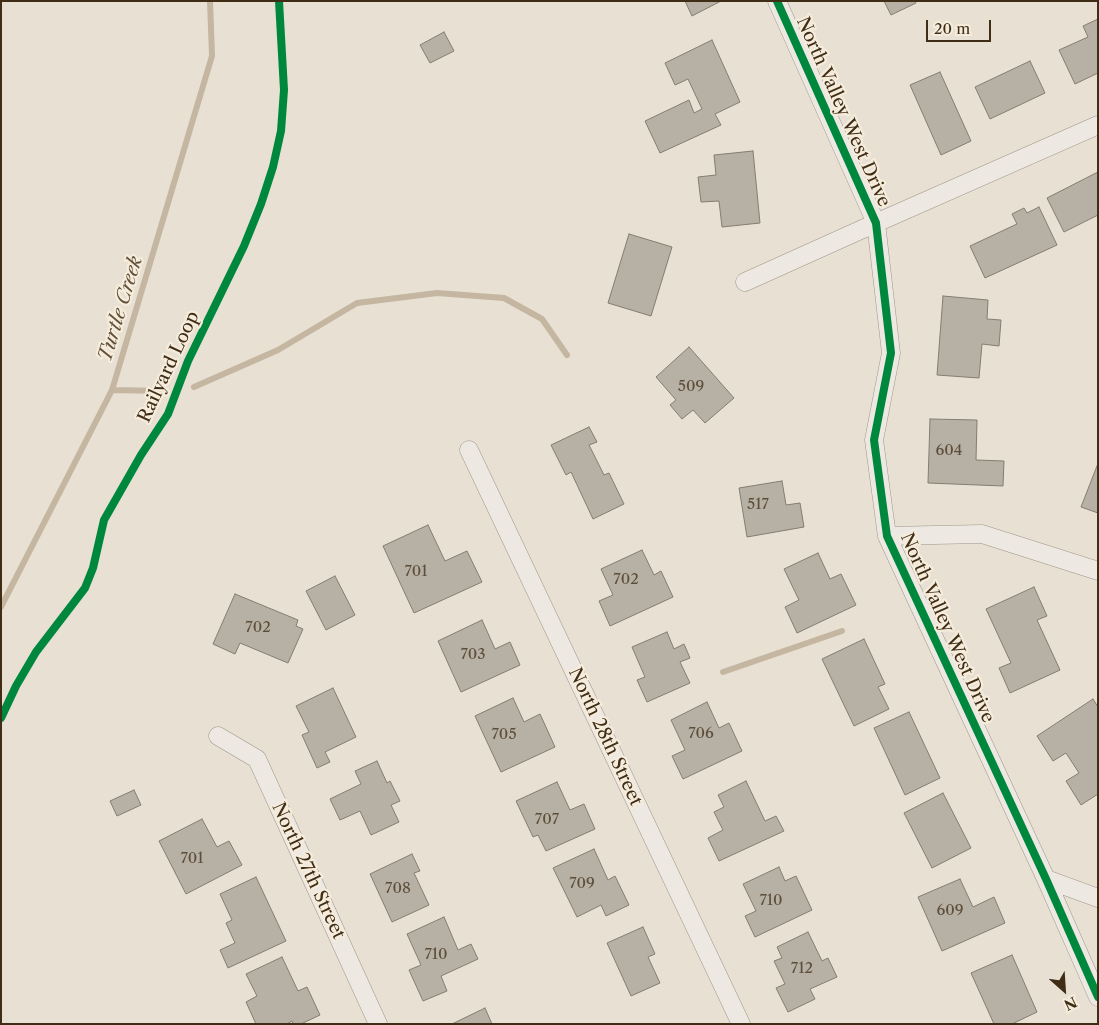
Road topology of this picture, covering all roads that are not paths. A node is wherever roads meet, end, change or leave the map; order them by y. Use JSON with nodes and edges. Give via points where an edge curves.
{"nodes":[{"id":1,"x":777,"y":1,"type":"edge"},
{"id":2,"x":1098,"y":125,"type":"edge"},
{"id":3,"x":876,"y":223,"type":"junction"},
{"id":4,"x":745,"y":282,"type":"dead end"},
{"id":5,"x":469,"y":450,"type":"dead end"},
{"id":6,"x":888,"y":536,"type":"junction"},
{"id":7,"x":1098,"y":571,"type":"edge"},
{"id":8,"x":218,"y":736,"type":"dead end"},
{"id":9,"x":1046,"y":880,"type":"junction"},
{"id":10,"x":1098,"y":898,"type":"edge"},
{"id":11,"x":1098,"y":997,"type":"edge"},
{"id":12,"x":378,"y":1024,"type":"edge"},
{"id":13,"x":741,"y":1024,"type":"edge"}],
"edges":[{"from":1,"to":3,"type":"street","name":"North Valley West Drive"},
{"from":2,"to":3,"type":"street"},
{"from":3,"to":4,"type":"street"},
{"from":3,"to":6,"type":"street","name":"North Valley West Drive","via":[[891,352],[874,440]]},
{"from":5,"to":13,"type":"street","name":"North 28th Street"},
{"from":6,"to":7,"type":"street","via":[[982,534]]},
{"from":6,"to":9,"type":"street","name":"North Valley West Drive"},
{"from":8,"to":12,"type":"street","name":"North 27th Street","via":[[257,759]]},
{"from":9,"to":10,"type":"street"},
{"from":9,"to":11,"type":"street","name":"North Valley West Drive"}]}
